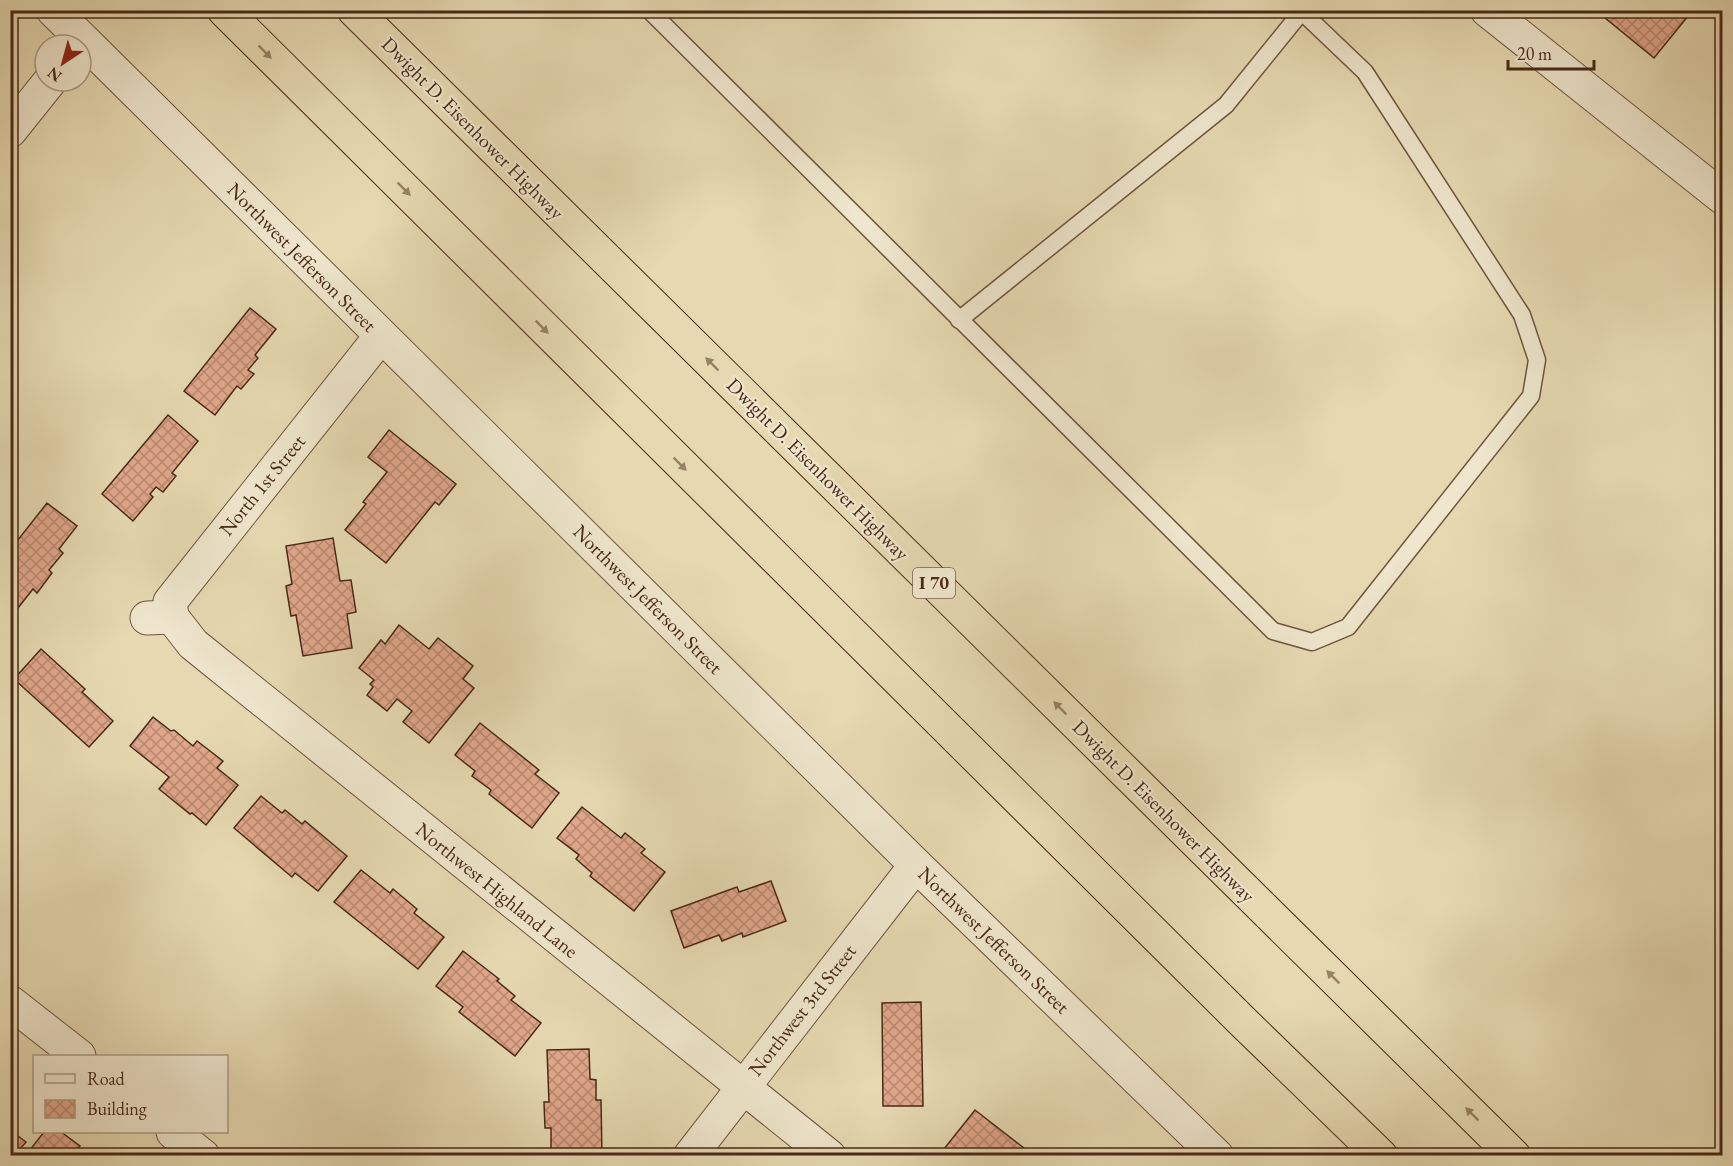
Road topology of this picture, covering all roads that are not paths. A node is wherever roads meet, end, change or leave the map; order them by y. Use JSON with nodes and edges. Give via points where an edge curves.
{"nodes":[{"id":1,"x":53,"y":10,"type":"edge"},
{"id":2,"x":224,"y":10,"type":"edge"},
{"id":3,"x":354,"y":10,"type":"edge"},
{"id":4,"x":649,"y":10,"type":"edge"},
{"id":5,"x":1487,"y":10,"type":"edge"},
{"id":6,"x":1301,"y":11,"type":"edge"},
{"id":7,"x":72,"y":33,"type":"edge"},
{"id":8,"x":93,"y":55,"type":"edge"},
{"id":9,"x":40,"y":93,"type":"edge"},
{"id":10,"x":10,"y":131,"type":"edge"},
{"id":11,"x":1722,"y":197,"type":"edge"},
{"id":12,"x":959,"y":320,"type":"junction"},
{"id":13,"x":381,"y":336,"type":"junction"},
{"id":14,"x":160,"y":618,"type":"joint"},
{"id":15,"x":916,"y":865,"type":"junction"},
{"id":16,"x":10,"y":1002,"type":"edge"},
{"id":17,"x":78,"y":1055,"type":"edge"},
{"id":18,"x":742,"y":1087,"type":"junction"},
{"id":19,"x":176,"y":1133,"type":"edge"},
{"id":20,"x":203,"y":1155,"type":"edge"},
{"id":21,"x":690,"y":1155,"type":"edge"},
{"id":22,"x":828,"y":1155,"type":"edge"},
{"id":23,"x":1217,"y":1155,"type":"edge"},
{"id":24,"x":1381,"y":1155,"type":"edge"},
{"id":25,"x":1514,"y":1155,"type":"edge"}],
"edges":[{"from":1,"to":7,"type":"street","name":"Northwest Jefferson Street"},
{"from":2,"to":24,"type":"highway","one_way":true},
{"from":25,"to":3,"type":"highway","name":"Dwight D. Eisenhower Highway","number":"I 70","one_way":true},
{"from":4,"to":12,"type":"lane"},
{"from":5,"to":11,"type":"street"},
{"from":6,"to":12,"type":"lane","via":[[1226,105]]},
{"from":6,"to":12,"type":"lane","via":[[1365,72],[1522,315],[1537,360],[1531,396],[1348,627],[1312,642],[1273,631]]},
{"from":8,"to":13,"type":"street","name":"Northwest Jefferson Street"},
{"from":9,"to":10,"type":"street"},
{"from":13,"to":14,"type":"street","name":"North 1st Street"},
{"from":13,"to":15,"type":"street","name":"Northwest Jefferson Street"},
{"from":14,"to":18,"type":"street","name":"Northwest Highland Lane"},
{"from":15,"to":18,"type":"street","name":"Northwest 3rd Street"},
{"from":15,"to":23,"type":"street","name":"Northwest Jefferson Street"},
{"from":16,"to":17,"type":"street"},
{"from":18,"to":21,"type":"street","name":"Northwest 3rd Street"},
{"from":18,"to":22,"type":"street","name":"Northwest Highland Lane"},
{"from":19,"to":20,"type":"street"}]}
